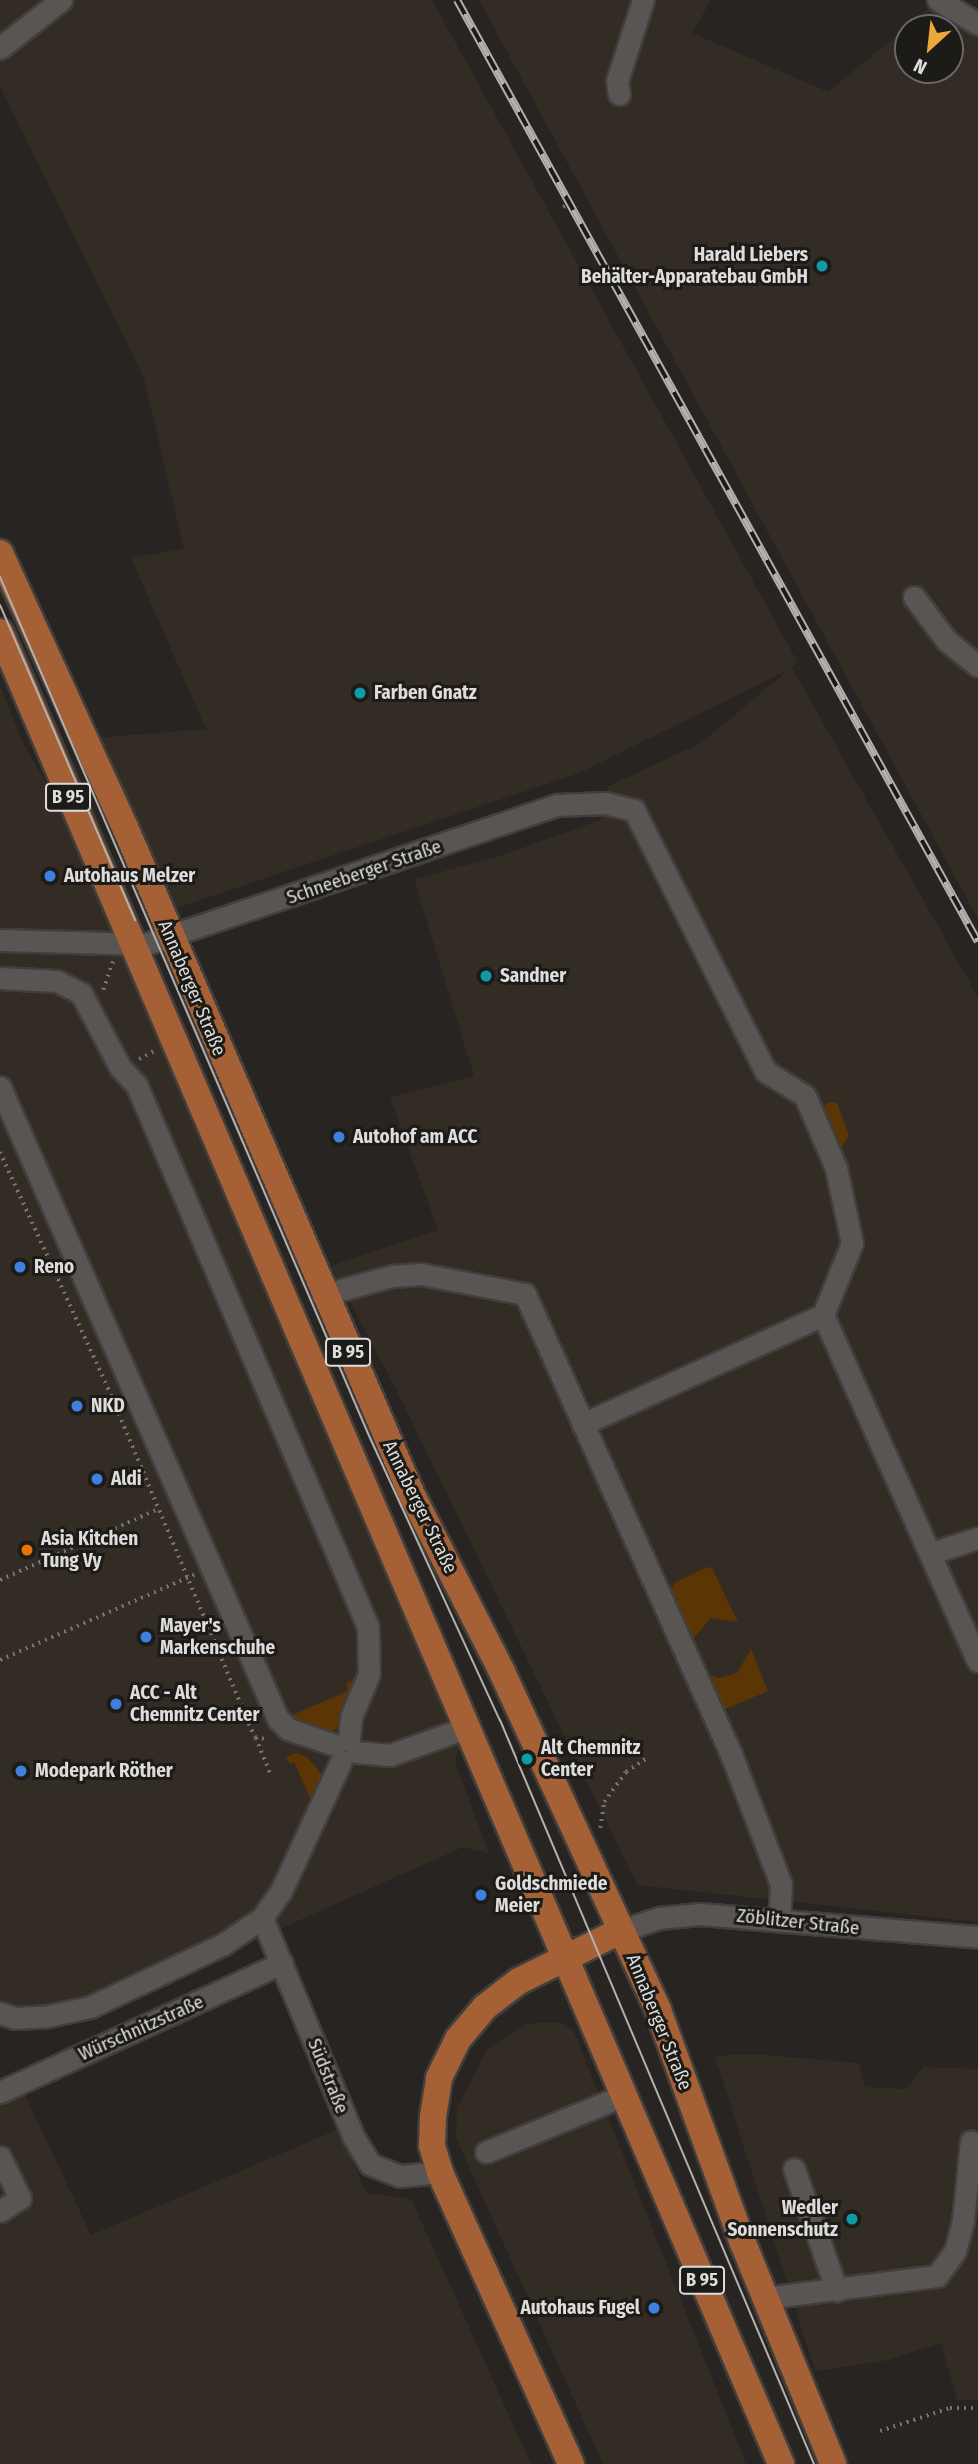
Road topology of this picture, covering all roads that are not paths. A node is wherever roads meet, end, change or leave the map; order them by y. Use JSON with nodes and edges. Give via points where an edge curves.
{"nodes":[{"id":1,"x":61,"y":0,"type":"edge"},
{"id":2,"x":643,"y":0,"type":"edge"},
{"id":3,"x":938,"y":0,"type":"edge"},
{"id":4,"x":978,"y":24,"type":"edge"},
{"id":5,"x":0,"y":48,"type":"edge"},
{"id":6,"x":619,"y":94,"type":"dead end"},
{"id":7,"x":0,"y":553,"type":"edge"},
{"id":8,"x":914,"y":597,"type":"dead end"},
{"id":9,"x":4,"y":640,"type":"edge"},
{"id":10,"x":978,"y":666,"type":"edge"},
{"id":11,"x":0,"y":940,"type":"edge"},
{"id":12,"x":140,"y":942,"type":"junction"},
{"id":13,"x":0,"y":978,"type":"edge"},
{"id":14,"x":0,"y":1087,"type":"edge"},
{"id":15,"x":322,"y":1295,"type":"junction"},
{"id":16,"x":823,"y":1315,"type":"junction"},
{"id":17,"x":583,"y":1424,"type":"junction"},
{"id":18,"x":978,"y":1538,"type":"edge"},
{"id":19,"x":931,"y":1552,"type":"junction"},
{"id":20,"x":978,"y":1661,"type":"edge"},
{"id":21,"x":465,"y":1728,"type":"junction"},
{"id":22,"x":345,"y":1749,"type":"junction"},
{"id":23,"x":262,"y":1918,"type":"junction"},
{"id":24,"x":779,"y":1918,"type":"junction"},
{"id":25,"x":620,"y":1931,"type":"junction"},
{"id":26,"x":978,"y":1937,"type":"edge"},
{"id":27,"x":563,"y":1959,"type":"junction"},
{"id":28,"x":282,"y":1964,"type":"junction"},
{"id":29,"x":0,"y":2013,"type":"edge"},
{"id":30,"x":0,"y":2092,"type":"edge"},
{"id":31,"x":622,"y":2096,"type":"junction"},
{"id":32,"x":971,"y":2141,"type":"dead end"},
{"id":33,"x":486,"y":2152,"type":"dead end"},
{"id":34,"x":0,"y":2157,"type":"edge"},
{"id":35,"x":794,"y":2169,"type":"dead end"},
{"id":36,"x":440,"y":2172,"type":"junction"},
{"id":37,"x":0,"y":2211,"type":"edge"},
{"id":38,"x":837,"y":2291,"type":"junction"},
{"id":39,"x":765,"y":2298,"type":"junction"},
{"id":40,"x":571,"y":2464,"type":"edge"},
{"id":41,"x":781,"y":2464,"type":"edge"},
{"id":42,"x":833,"y":2464,"type":"edge"}],
"edges":[{"from":1,"to":5,"type":"street"},
{"from":2,"to":6,"type":"street","via":[[617,81]]},
{"from":3,"to":4,"type":"street"},
{"from":7,"to":12,"type":"main road","name":"Annaberger Straße","number":"B 95"},
{"from":8,"to":10,"type":"street","via":[[946,640]]},
{"from":9,"to":12,"type":"main road","name":"Annaberger Straße","number":"B 95"},
{"from":11,"to":12,"type":"street"},
{"from":12,"to":15,"type":"main road","name":"Annaberger Straße","number":"B 95"},
{"from":12,"to":16,"type":"street","name":"Schneeberger Straße","via":[[557,805],[605,803],[634,810],[765,1071],[805,1096],[836,1168],[852,1243]]},
{"from":12,"to":21,"type":"main road","name":"Annaberger Straße","number":"B 95","via":[[172,1043]]},
{"from":13,"to":22,"type":"street","via":[[69,984],[94,1012],[120,1067],[141,1094],[361,1605],[371,1654],[369,1674],[351,1717]]},
{"from":14,"to":22,"type":"street","via":[[278,1720],[288,1729]]},
{"from":15,"to":17,"type":"street","via":[[392,1276],[421,1274],[525,1294]]},
{"from":15,"to":25,"type":"main road","name":"Annaberger Straße","number":"B 95"},
{"from":16,"to":17,"type":"street"},
{"from":16,"to":19,"type":"street"},
{"from":17,"to":24,"type":"street","via":[[731,1754],[781,1884]]},
{"from":18,"to":19,"type":"street"},
{"from":19,"to":20,"type":"street"},
{"from":21,"to":22,"type":"street","via":[[390,1755]]},
{"from":21,"to":27,"type":"main road","name":"Annaberger Straße","number":"B 95"},
{"from":22,"to":23,"type":"street","via":[[281,1891]]},
{"from":23,"to":28,"type":"street","name":"Südstraße"},
{"from":23,"to":29,"type":"street","via":[[222,1945],[90,2007],[48,2016],[15,2018]]},
{"from":24,"to":25,"type":"street","name":"Zöblitzer Straße","via":[[691,1914],[659,1918]]},
{"from":24,"to":26,"type":"street","name":"Zöblitzer Straße"},
{"from":25,"to":27,"type":"main road"},
{"from":25,"to":39,"type":"main road","name":"Annaberger Straße","number":"B 95","via":[[658,2010]]},
{"from":27,"to":31,"type":"main road","name":"Annaberger Straße","number":"B 95"},
{"from":27,"to":36,"type":"main road","via":[[512,1986],[458,2039],[439,2078],[433,2117],[432,2146]]},
{"from":28,"to":30,"type":"street","name":"Würschnitzstraße"},
{"from":28,"to":36,"type":"street","name":"Südstraße","via":[[353,2136],[370,2164],[400,2176]]},
{"from":31,"to":33,"type":"street"},
{"from":31,"to":41,"type":"main road","name":"Annaberger Straße","number":"B 95"},
{"from":32,"to":38,"type":"street","via":[[963,2221],[955,2251],[937,2276]]},
{"from":34,"to":37,"type":"street","via":[[20,2199]]},
{"from":35,"to":38,"type":"street"},
{"from":36,"to":40,"type":"main road"},
{"from":38,"to":39,"type":"street"},
{"from":39,"to":42,"type":"main road","name":"Annaberger Straße","number":"B 95"}]}
